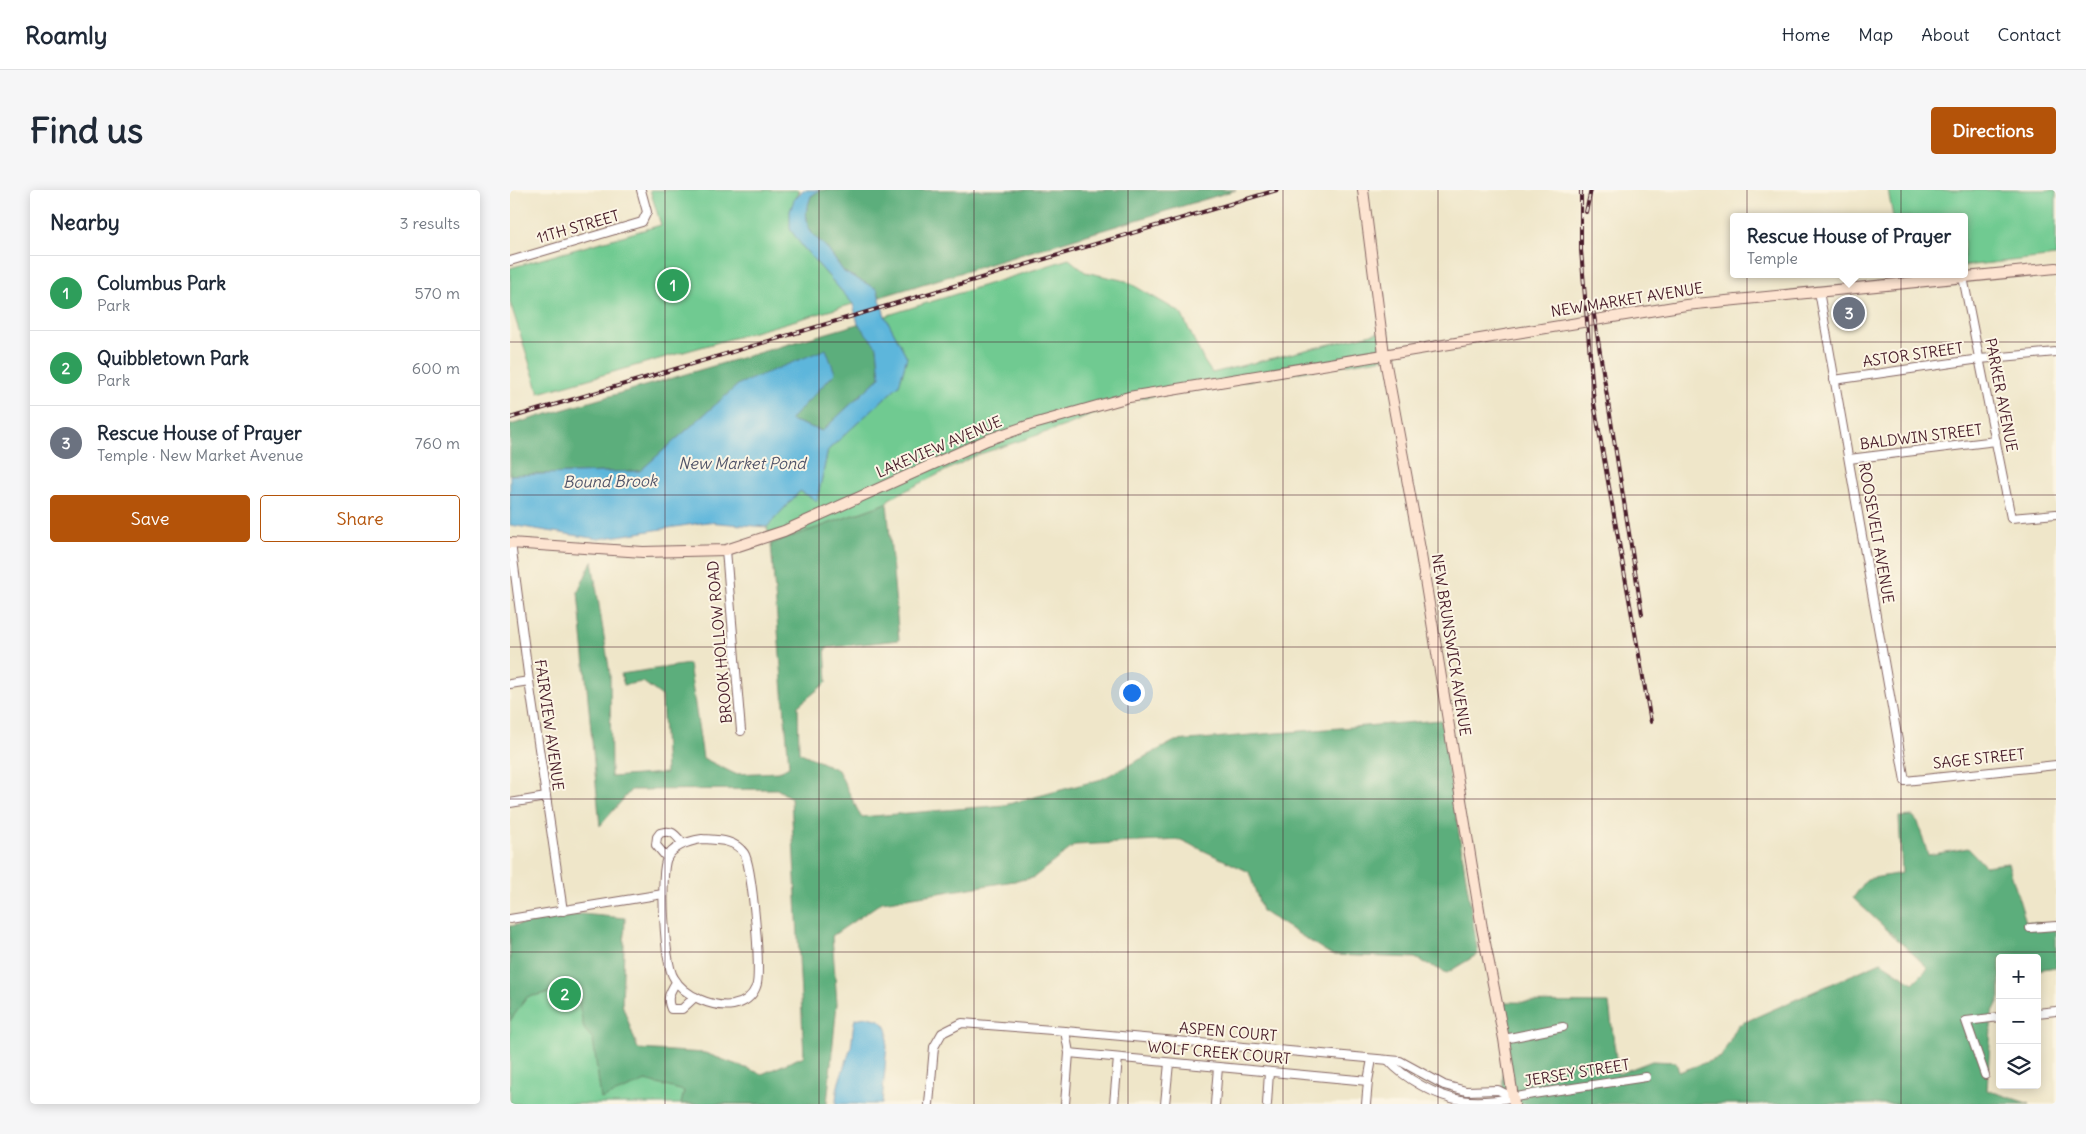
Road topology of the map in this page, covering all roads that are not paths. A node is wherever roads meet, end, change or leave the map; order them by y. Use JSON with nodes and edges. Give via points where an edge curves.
{"nodes":[{"id":1,"x":641,"y":190,"type":"edge"},
{"id":2,"x":1363,"y":190,"type":"edge"},
{"id":3,"x":510,"y":261,"type":"edge"},
{"id":4,"x":2056,"y":268,"type":"edge"},
{"id":5,"x":1968,"y":277,"type":"edge"},
{"id":6,"x":1953,"y":278,"type":"edge"},
{"id":7,"x":1963,"y":278,"type":"edge"},
{"id":8,"x":1820,"y":291,"type":"junction"},
{"id":9,"x":2056,"y":352,"type":"edge"},
{"id":10,"x":1384,"y":354,"type":"junction"},
{"id":11,"x":1980,"y":359,"type":"junction"},
{"id":12,"x":1834,"y":380,"type":"junction"},
{"id":13,"x":1996,"y":441,"type":"junction"},
{"id":14,"x":1849,"y":460,"type":"junction"},
{"id":15,"x":2056,"y":514,"type":"edge"},
{"id":16,"x":511,"y":543,"type":"edge"},
{"id":17,"x":726,"y":550,"type":"junction"},
{"id":18,"x":529,"y":681,"type":"junction"},
{"id":19,"x":510,"y":684,"type":"edge"},
{"id":20,"x":741,"y":731,"type":"dead end"},
{"id":21,"x":2056,"y":765,"type":"edge"},
{"id":22,"x":1905,"y":780,"type":"joint"},
{"id":23,"x":546,"y":797,"type":"junction"},
{"id":24,"x":510,"y":803,"type":"edge"},
{"id":25,"x":682,"y":844,"type":"junction"},
{"id":26,"x":667,"y":858,"type":"junction"},
{"id":27,"x":663,"y":894,"type":"junction"},
{"id":28,"x":563,"y":911,"type":"junction"},
{"id":29,"x":510,"y":920,"type":"edge"},
{"id":30,"x":2056,"y":926,"type":"edge"},
{"id":31,"x":2030,"y":928,"type":"dead end"},
{"id":32,"x":676,"y":982,"type":"junction"},
{"id":33,"x":695,"y":997,"type":"junction"},
{"id":34,"x":2056,"y":1011,"type":"edge"},
{"id":35,"x":2041,"y":1013,"type":"edge"},
{"id":36,"x":1996,"y":1017,"type":"edge"},
{"id":37,"x":1563,"y":1027,"type":"dead end"},
{"id":38,"x":1065,"y":1031,"type":"junction"},
{"id":39,"x":1504,"y":1039,"type":"junction"},
{"id":40,"x":1069,"y":1054,"type":"junction"},
{"id":41,"x":1118,"y":1058,"type":"junction"},
{"id":42,"x":1372,"y":1059,"type":"junction"},
{"id":43,"x":1168,"y":1062,"type":"junction"},
{"id":44,"x":1218,"y":1067,"type":"junction"},
{"id":45,"x":1269,"y":1072,"type":"junction"},
{"id":46,"x":1985,"y":1075,"type":"dead end"},
{"id":47,"x":1646,"y":1077,"type":"dead end"},
{"id":48,"x":1368,"y":1081,"type":"junction"},
{"id":49,"x":1513,"y":1101,"type":"edge"},
{"id":50,"x":929,"y":1104,"type":"edge"},
{"id":51,"x":1065,"y":1104,"type":"edge"},
{"id":52,"x":1114,"y":1104,"type":"edge"},
{"id":53,"x":1165,"y":1104,"type":"edge"},
{"id":54,"x":1215,"y":1104,"type":"edge"},
{"id":55,"x":1267,"y":1104,"type":"edge"},
{"id":56,"x":1366,"y":1104,"type":"edge"}],
"edges":[{"from":1,"to":3,"type":"street","name":"11TH STREET","via":[[647,212],[639,224]]},
{"from":2,"to":10,"type":"main road","name":"NEW BRUNSWICK AVENUE"},
{"from":4,"to":5,"type":"main road","name":"NEW MARKET AVENUE"},
{"from":6,"to":8,"type":"main road","name":"NEW MARKET AVENUE"},
{"from":7,"to":11,"type":"street","name":"PARKER AVENUE"},
{"from":8,"to":10,"type":"main road","name":"NEW MARKET AVENUE","via":[[1677,306]]},
{"from":8,"to":12,"type":"street","name":"ROOSEVELT AVENUE"},
{"from":9,"to":11,"type":"street","name":"ASTOR STREET"},
{"from":10,"to":17,"type":"main road","name":"LAKEVIEW AVENUE","via":[[1129,396],[1079,410],[986,440],[784,531]]},
{"from":10,"to":39,"type":"main road","name":"NEW BRUNSWICK AVENUE","via":[[1419,541],[1482,928]]},
{"from":11,"to":12,"type":"street","name":"ASTOR STREET"},
{"from":11,"to":13,"type":"street","name":"PARKER AVENUE"},
{"from":12,"to":14,"type":"street","name":"ROOSEVELT AVENUE"},
{"from":13,"to":14,"type":"street","name":"BALDWIN STREET"},
{"from":13,"to":15,"type":"street","name":"PARKER AVENUE","via":[[2011,518]]},
{"from":14,"to":22,"type":"street","name":"ROOSEVELT AVENUE"},
{"from":16,"to":17,"type":"main road","name":"LAKEVIEW AVENUE","via":[[643,552]]},
{"from":16,"to":18,"type":"street","name":"FAIRVIEW AVENUE"},
{"from":17,"to":20,"type":"street","name":"BROOK HOLLOW ROAD"},
{"from":18,"to":19,"type":"street"},
{"from":18,"to":23,"type":"street","name":"FAIRVIEW AVENUE"},
{"from":21,"to":22,"type":"street","name":"SAGE STREET"},
{"from":23,"to":24,"type":"street"},
{"from":23,"to":28,"type":"street","name":"FAIRVIEW AVENUE"},
{"from":25,"to":26,"type":"street"},
{"from":25,"to":26,"type":"street","via":[[674,832],[660,833],[656,845]]},
{"from":25,"to":33,"type":"street","via":[[702,839],[732,843],[745,854],[751,873],[757,987],[746,1000],[734,1005],[716,1004]]},
{"from":26,"to":27,"type":"street"},
{"from":27,"to":28,"type":"street"},
{"from":27,"to":32,"type":"street","via":[[669,965]]},
{"from":28,"to":29,"type":"street"},
{"from":30,"to":31,"type":"street"},
{"from":32,"to":33,"type":"street"},
{"from":32,"to":33,"type":"street","via":[[668,1002],[671,1009],[682,1009]]},
{"from":34,"to":35,"type":"street"},
{"from":36,"to":46,"type":"street","via":[[1966,1021]]},
{"from":37,"to":39,"type":"street"},
{"from":38,"to":40,"type":"street"},
{"from":38,"to":42,"type":"street","name":"ASPEN COURT"},
{"from":38,"to":50,"type":"street","name":"ASPEN COURT","via":[[962,1023],[942,1033],[934,1047]]},
{"from":39,"to":49,"type":"main road","name":"NEW BRUNSWICK AVENUE"},
{"from":40,"to":41,"type":"street","name":"WOLF CREEK COURT"},
{"from":40,"to":51,"type":"street"},
{"from":41,"to":43,"type":"street","name":"WOLF CREEK COURT"},
{"from":41,"to":52,"type":"street"},
{"from":42,"to":48,"type":"street"},
{"from":42,"to":49,"type":"street","name":"ASPEN COURT","via":[[1400,1061],[1444,1085],[1466,1091],[1498,1090]]},
{"from":43,"to":44,"type":"street","name":"WOLF CREEK COURT"},
{"from":43,"to":53,"type":"street"},
{"from":44,"to":45,"type":"street","name":"WOLF CREEK COURT"},
{"from":44,"to":54,"type":"street"},
{"from":45,"to":48,"type":"street","name":"WOLF CREEK COURT"},
{"from":45,"to":55,"type":"street"},
{"from":47,"to":49,"type":"street","name":"JERSEY STREET"},
{"from":48,"to":56,"type":"street"}]}
